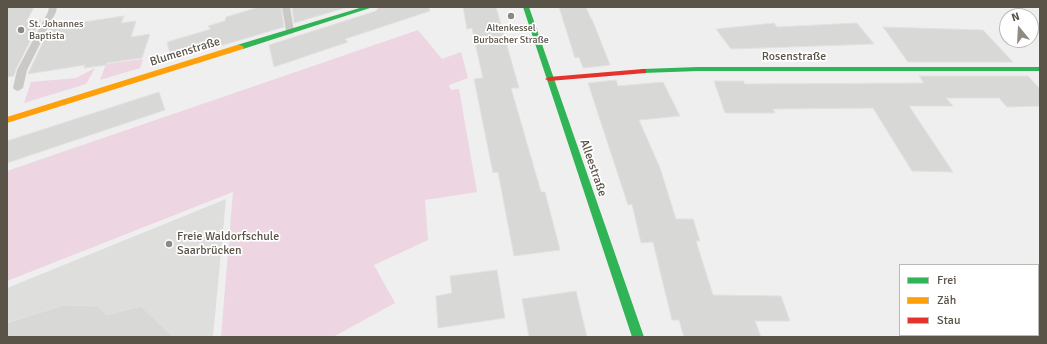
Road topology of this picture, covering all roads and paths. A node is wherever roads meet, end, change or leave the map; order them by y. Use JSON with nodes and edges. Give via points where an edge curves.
{"nodes":[{"id":1,"x":53,"y":7,"type":"edge"},
{"id":2,"x":286,"y":7,"type":"edge"},
{"id":3,"x":370,"y":7,"type":"edge"},
{"id":4,"x":526,"y":7,"type":"edge"},
{"id":5,"x":290,"y":32,"type":"junction"},
{"id":6,"x":1040,"y":69,"type":"edge"},
{"id":7,"x":549,"y":78,"type":"junction"},
{"id":8,"x":18,"y":88,"type":"dead end"},
{"id":9,"x":7,"y":120,"type":"edge"},
{"id":10,"x":638,"y":337,"type":"edge"}],
"edges":[{"from":1,"to":8,"type":"lane","via":[[22,70]]},
{"from":2,"to":5,"type":"lane"},
{"from":3,"to":5,"type":"street","name":"Blumenstraße"},
{"from":4,"to":7,"type":"street","name":"Alleestraße"},
{"from":5,"to":9,"type":"street","name":"Blumenstraße"},
{"from":6,"to":7,"type":"street","name":"Rosenstraße","via":[[698,69]]},
{"from":7,"to":10,"type":"street","name":"Alleestraße"}]}
